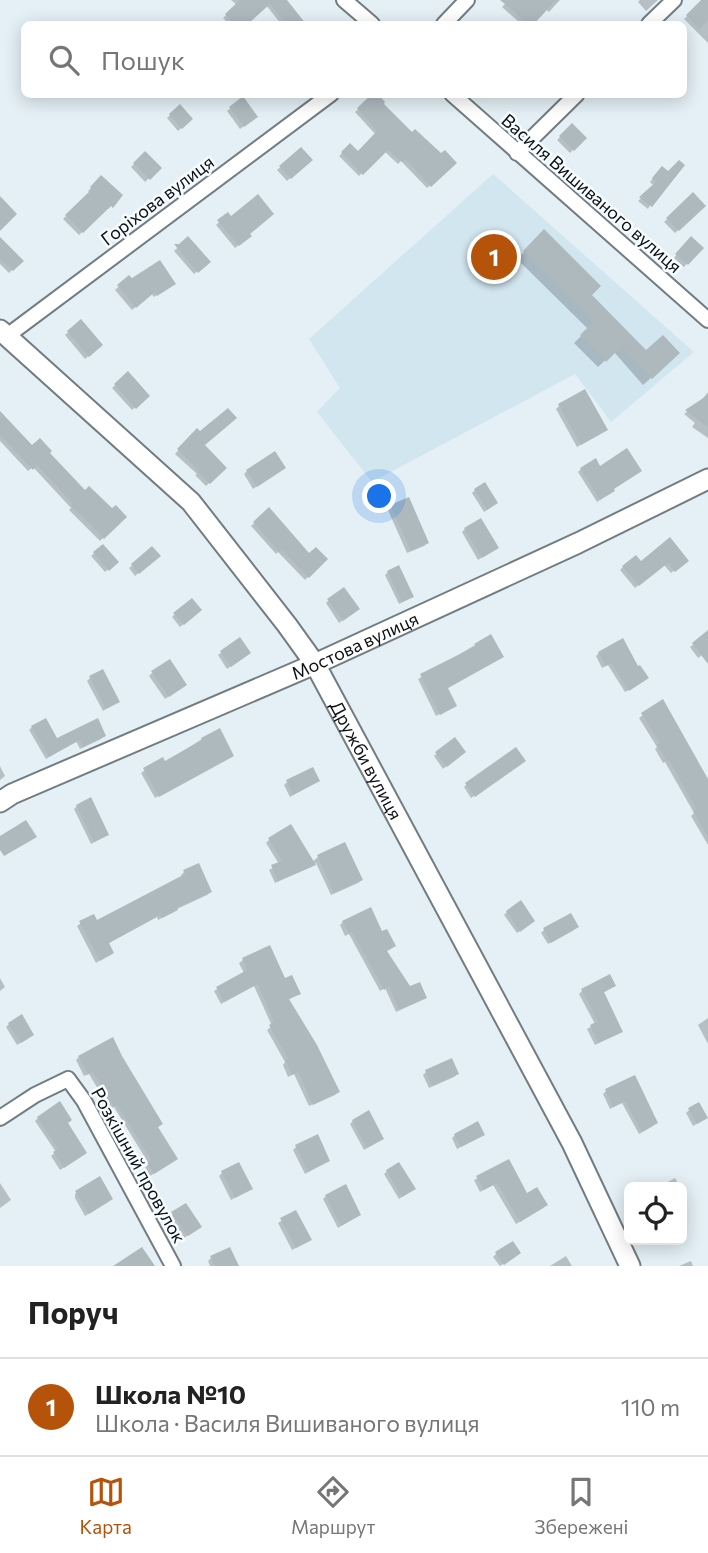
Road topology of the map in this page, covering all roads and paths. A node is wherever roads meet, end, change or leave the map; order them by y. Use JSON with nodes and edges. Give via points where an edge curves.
{"nodes":[{"id":1,"x":344,"y":0,"type":"edge"},
{"id":2,"x":467,"y":0,"type":"edge"},
{"id":3,"x":674,"y":0,"type":"edge"},
{"id":4,"x":368,"y":21,"type":"edge"},
{"id":5,"x":447,"y":21,"type":"edge"},
{"id":6,"x":652,"y":21,"type":"edge"},
{"id":7,"x":326,"y":98,"type":"edge"},
{"id":8,"x":456,"y":98,"type":"edge"},
{"id":9,"x":573,"y":98,"type":"edge"},
{"id":10,"x":517,"y":153,"type":"junction"},
{"id":11,"x":708,"y":320,"type":"edge"},
{"id":12,"x":4,"y":333,"type":"edge"},
{"id":13,"x":708,"y":479,"type":"edge"},
{"id":14,"x":315,"y":664,"type":"junction"},
{"id":15,"x":0,"y":802,"type":"edge"},
{"id":16,"x":0,"y":1118,"type":"edge"},
{"id":17,"x":173,"y":1266,"type":"edge"},
{"id":18,"x":630,"y":1266,"type":"edge"}],
"edges":[{"from":1,"to":4,"type":"street"},
{"from":2,"to":5,"type":"street"},
{"from":3,"to":6,"type":"street"},
{"from":7,"to":12,"type":"street","name":"Горіхова вулиця"},
{"from":8,"to":10,"type":"street","name":"Василя Вишиваного вулиця"},
{"from":9,"to":10,"type":"street"},
{"from":10,"to":11,"type":"street","name":"Василя Вишиваного вулиця"},
{"from":12,"to":14,"type":"street","name":"Дружби вулиця","via":[[191,502]]},
{"from":13,"to":14,"type":"street","name":"Мостова вулиця"},
{"from":14,"to":15,"type":"street","name":"Мостова вулиця"},
{"from":14,"to":18,"type":"street","name":"Дружби вулиця","via":[[572,1143]]},
{"from":16,"to":17,"type":"street","name":"Розкішний провулок","via":[[68,1079]]}]}
